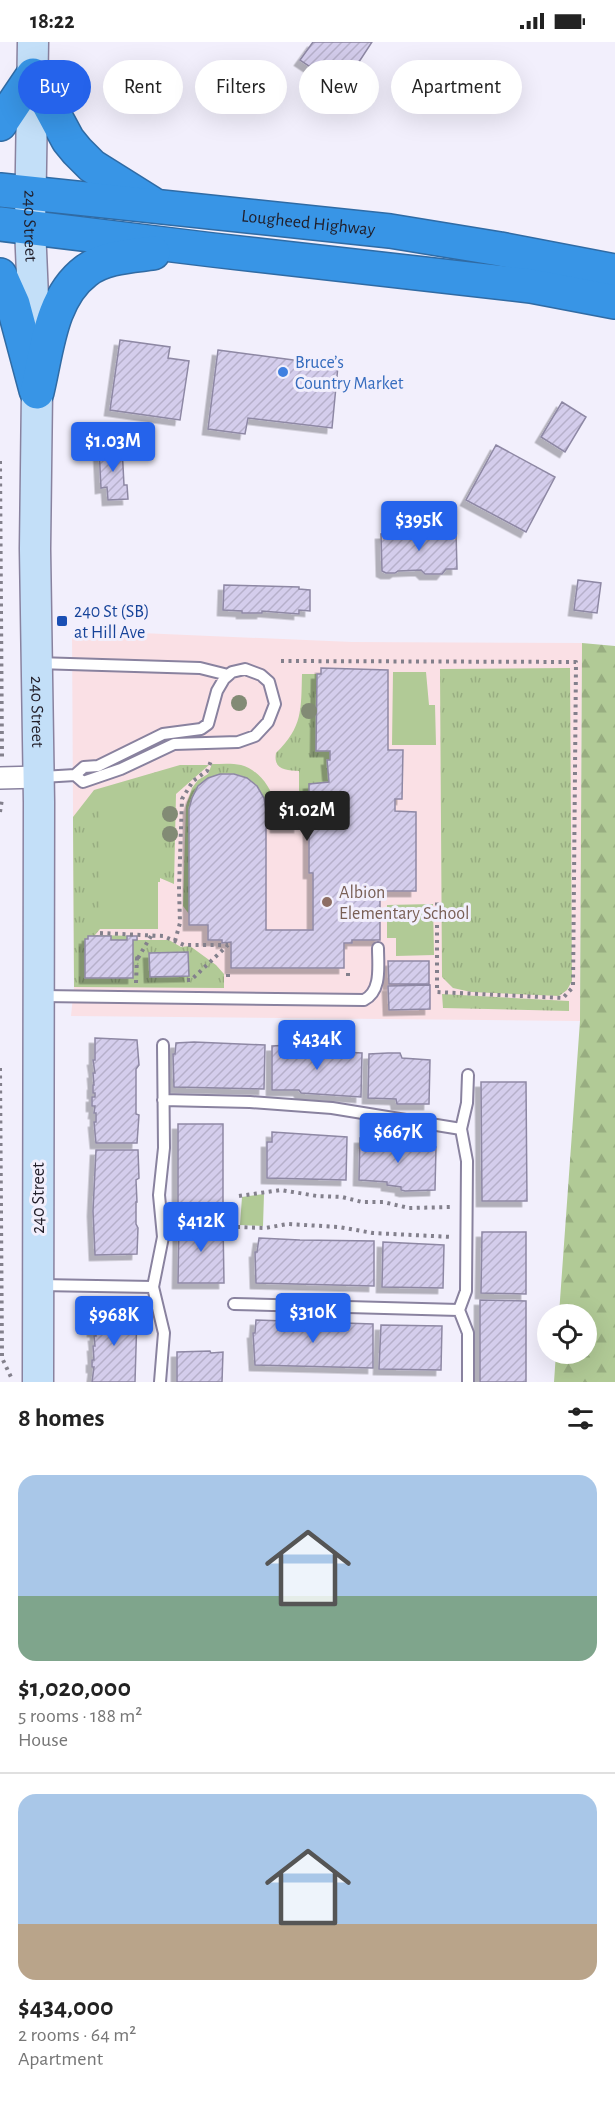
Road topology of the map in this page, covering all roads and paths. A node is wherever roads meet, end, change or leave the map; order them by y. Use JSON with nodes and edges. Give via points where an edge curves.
{"nodes":[{"id":1,"x":33,"y":42,"type":"edge"},
{"id":2,"x":33,"y":60,"type":"edge"},
{"id":3,"x":18,"y":97,"type":"edge"},
{"id":4,"x":27,"y":114,"type":"edge"},
{"id":5,"x":54,"y":114,"type":"edge"},
{"id":6,"x":0,"y":124,"type":"edge"},
{"id":7,"x":15,"y":192,"type":"edge"},
{"id":8,"x":155,"y":206,"type":"junction"},
{"id":9,"x":15,"y":225,"type":"edge"},
{"id":10,"x":193,"y":247,"type":"junction"},
{"id":11,"x":615,"y":271,"type":"edge"},
{"id":12,"x":0,"y":275,"type":"edge"},
{"id":13,"x":615,"y":302,"type":"edge"},
{"id":14,"x":37,"y":392,"type":"junction"},
{"id":15,"x":0,"y":461,"type":"edge"},
{"id":16,"x":281,"y":661,"type":"dead end"},
{"id":17,"x":37,"y":663,"type":"junction"},
{"id":18,"x":228,"y":675,"type":"junction"},
{"id":19,"x":2,"y":739,"type":"dead end"},
{"id":20,"x":211,"y":761,"type":"dead end"},
{"id":21,"x":75,"y":775,"type":"junction"},
{"id":22,"x":39,"y":777,"type":"junction"},
{"id":23,"x":0,"y":778,"type":"edge"},
{"id":24,"x":437,"y":900,"type":"dead end"},
{"id":25,"x":100,"y":933,"type":"dead end"},
{"id":26,"x":151,"y":936,"type":"junction"},
{"id":27,"x":175,"y":941,"type":"junction"},
{"id":28,"x":378,"y":948,"type":"dead end"},
{"id":29,"x":181,"y":981,"type":"dead end"},
{"id":30,"x":127,"y":983,"type":"dead end"},
{"id":31,"x":38,"y":996,"type":"junction"},
{"id":32,"x":163,"y":1046,"type":"dead end"},
{"id":33,"x":0,"y":1068,"type":"edge"},
{"id":34,"x":468,"y":1075,"type":"dead end"},
{"id":35,"x":163,"y":1100,"type":"junction"},
{"id":36,"x":461,"y":1129,"type":"junction"},
{"id":37,"x":239,"y":1196,"type":"dead end"},
{"id":38,"x":457,"y":1207,"type":"dead end"},
{"id":39,"x":237,"y":1227,"type":"dead end"},
{"id":40,"x":456,"y":1237,"type":"dead end"},
{"id":41,"x":38,"y":1285,"type":"junction"},
{"id":42,"x":153,"y":1287,"type":"junction"},
{"id":43,"x":234,"y":1304,"type":"dead end"},
{"id":44,"x":459,"y":1310,"type":"junction"},
{"id":45,"x":11,"y":1382,"type":"edge"},
{"id":46,"x":38,"y":1382,"type":"edge"},
{"id":47,"x":160,"y":1382,"type":"edge"},
{"id":48,"x":468,"y":1382,"type":"edge"}],
"edges":[{"from":1,"to":2,"type":"main road","name":"240 Street"},
{"from":3,"to":6,"type":"highway"},
{"from":4,"to":7,"type":"main road","name":"240 Street"},
{"from":5,"to":8,"type":"highway","via":[[68,140],[92,166]]},
{"from":7,"to":8,"type":"highway","name":"Lougheed Highway"},
{"from":7,"to":9,"type":"main road","name":"240 Street"},
{"from":8,"to":11,"type":"highway","name":"Lougheed Highway","via":[[390,231]]},
{"from":9,"to":10,"type":"highway","name":"Lougheed Highway"},
{"from":9,"to":14,"type":"main road","name":"240 Street"},
{"from":10,"to":13,"type":"highway","name":"Lougheed Highway","via":[[531,286]]},
{"from":10,"to":14,"type":"highway","via":[[113,259],[87,270],[70,287],[57,309]]},
{"from":12,"to":14,"type":"highway","via":[[14,304]]},
{"from":14,"to":17,"type":"main road","name":"240 Street"},
{"from":15,"to":19,"type":"path"},
{"from":16,"to":24,"type":"path","via":[[576,662],[573,987],[563,998],[437,992]]},
{"from":17,"to":18,"type":"lane","via":[[200,668]]},
{"from":17,"to":22,"type":"main road","name":"240 Street"},
{"from":18,"to":21,"type":"lane","via":[[217,691],[208,724],[201,729],[163,734],[98,766],[84,767]]},
{"from":18,"to":21,"type":"lane","via":[[245,669],[270,682],[273,712],[255,736],[238,742],[174,744],[121,770],[83,782]]},
{"from":20,"to":27,"type":"path","via":[[182,800],[180,923]]},
{"from":21,"to":22,"type":"lane"},
{"from":22,"to":23,"type":"street"},
{"from":22,"to":31,"type":"main road","name":"240 Street"},
{"from":25,"to":26,"type":"path"},
{"from":26,"to":27,"type":"path"},
{"from":26,"to":30,"type":"path","via":[[140,958],[138,983]]},
{"from":27,"to":29,"type":"path","via":[[184,945],[228,945],[191,980]]},
{"from":28,"to":31,"type":"lane","via":[[376,987],[364,1000]]},
{"from":31,"to":41,"type":"main road","name":"240 Street"},
{"from":32,"to":35,"type":"lane"},
{"from":33,"to":45,"type":"path","via":[[2,1358]]},
{"from":34,"to":36,"type":"lane"},
{"from":35,"to":36,"type":"lane","via":[[332,1108]]},
{"from":35,"to":42,"type":"lane","via":[[164,1148],[159,1194],[163,1237]]},
{"from":36,"to":44,"type":"lane","via":[[467,1161],[466,1291]]},
{"from":37,"to":38,"type":"path","via":[[281,1190],[409,1208]]},
{"from":39,"to":40,"type":"path","via":[[288,1224]]},
{"from":41,"to":42,"type":"lane"},
{"from":41,"to":46,"type":"main road","name":"240 Street"},
{"from":42,"to":47,"type":"lane","via":[[164,1332]]},
{"from":43,"to":44,"type":"lane"},
{"from":44,"to":48,"type":"lane","via":[[468,1332]]}]}
